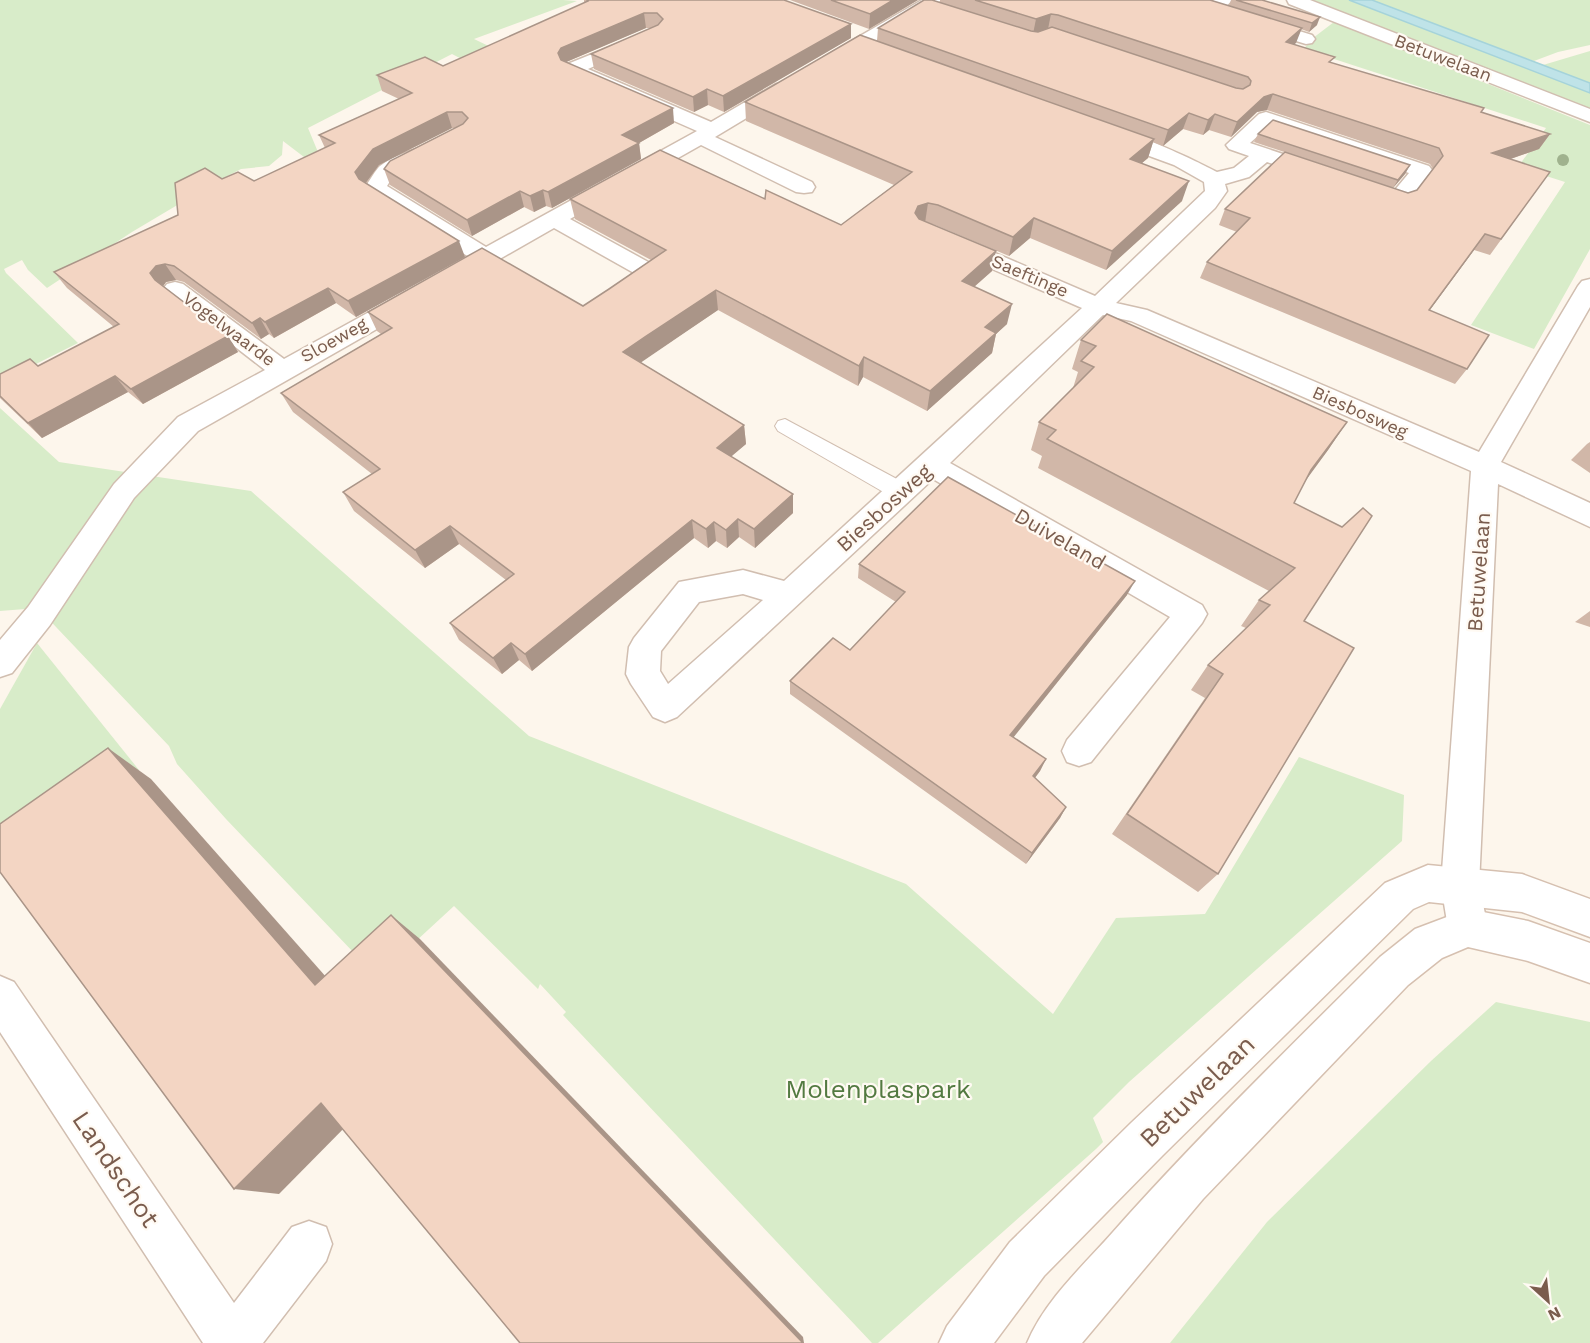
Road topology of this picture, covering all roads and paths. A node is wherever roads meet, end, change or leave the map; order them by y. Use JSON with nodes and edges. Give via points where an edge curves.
{"nodes":[{"id":1,"x":1224,"y":0,"type":"edge"},
{"id":2,"x":1295,"y":0,"type":"edge"},
{"id":3,"x":935,"y":6,"type":"edge"},
{"id":4,"x":653,"y":34,"type":"edge"},
{"id":5,"x":1306,"y":39,"type":"dead end"},
{"id":6,"x":1590,"y":116,"type":"edge"},
{"id":7,"x":1084,"y":125,"type":"edge"},
{"id":8,"x":706,"y":134,"type":"junction"},
{"id":9,"x":440,"y":145,"type":"edge"},
{"id":10,"x":1263,"y":154,"type":"junction"},
{"id":11,"x":1214,"y":179,"type":"junction"},
{"id":12,"x":804,"y":187,"type":"dead end"},
{"id":13,"x":553,"y":219,"type":"junction"},
{"id":14,"x":937,"y":236,"type":"edge"},
{"id":15,"x":485,"y":257,"type":"junction"},
{"id":16,"x":642,"y":268,"type":"edge"},
{"id":17,"x":1590,"y":286,"type":"edge"},
{"id":18,"x":175,"y":289,"type":"edge"},
{"id":19,"x":1101,"y":307,"type":"junction"},
{"id":20,"x":282,"y":370,"type":"junction"},
{"id":21,"x":785,"y":426,"type":"dead end"},
{"id":22,"x":931,"y":465,"type":"junction"},
{"id":23,"x":1485,"y":466,"type":"junction"},
{"id":24,"x":900,"y":490,"type":"junction"},
{"id":25,"x":1590,"y":516,"type":"edge"},
{"id":26,"x":790,"y":595,"type":"junction"},
{"id":27,"x":0,"y":663,"type":"edge"},
{"id":28,"x":1078,"y":751,"type":"dead end"},
{"id":29,"x":1460,"y":885,"type":"junction"},
{"id":30,"x":1590,"y":918,"type":"edge"},
{"id":31,"x":1468,"y":928,"type":"junction"},
{"id":32,"x":1590,"y":963,"type":"edge"},
{"id":33,"x":0,"y":996,"type":"edge"},
{"id":34,"x":309,"y":1244,"type":"dead end"},
{"id":35,"x":232,"y":1343,"type":"edge"},
{"id":36,"x":964,"y":1343,"type":"edge"},
{"id":37,"x":1052,"y":1343,"type":"edge"}],
"edges":[{"from":1,"to":5,"type":"street","via":[[1213,10]]},
{"from":2,"to":6,"type":"street","name":"Betuwelaan"},
{"from":3,"to":8,"type":"street","name":"Sloeweg","via":[[864,41]]},
{"from":4,"to":8,"type":"street","via":[[572,69]]},
{"from":7,"to":11,"type":"street","via":[[1181,161]]},
{"from":8,"to":12,"type":"street"},
{"from":8,"to":13,"type":"street","name":"Sloeweg"},
{"from":9,"to":15,"type":"street","via":[[387,171],[375,188]]},
{"from":10,"to":10,"type":"street","via":[[1398,200],[1422,170],[1266,118],[1236,145]]},
{"from":10,"to":11,"type":"street","via":[[1236,177]]},
{"from":11,"to":19,"type":"street","name":"Biesbosweg","via":[[1216,191],[1208,203]]},
{"from":13,"to":15,"type":"street","name":"Sloeweg"},
{"from":13,"to":16,"type":"street"},
{"from":14,"to":19,"type":"street","name":"Saeftinge"},
{"from":15,"to":20,"type":"street","name":"Sloeweg"},
{"from":17,"to":23,"type":"street","name":"Betuwelaan"},
{"from":18,"to":20,"type":"street","name":"Vogelwaarde"},
{"from":19,"to":22,"type":"street","name":"Biesbosweg"},
{"from":19,"to":23,"type":"street","name":"Biesbosweg","via":[[1138,315]]},
{"from":20,"to":27,"type":"street","name":"Sloeweg","via":[[188,424],[124,491],[39,615]]},
{"from":21,"to":24,"type":"lane"},
{"from":22,"to":24,"type":"street","name":"Biesbosweg"},
{"from":22,"to":28,"type":"street","name":"Duiveland","via":[[1191,614]]},
{"from":23,"to":25,"type":"street","name":"Biesbosweg"},
{"from":23,"to":29,"type":"street","name":"Betuwelaan"},
{"from":24,"to":26,"type":"street","name":"Biesbosweg"},
{"from":26,"to":26,"type":"street","name":"Biesbosweg","via":[[743,582],[690,591],[645,647],[643,674],[665,707]]},
{"from":29,"to":30,"type":"street","via":[[1522,893]]},
{"from":29,"to":31,"type":"street","name":"Betuwelaan"},
{"from":29,"to":36,"type":"street","name":"Betuwelaan","via":[[1428,884],[1400,896],[1027,1259]]},
{"from":31,"to":32,"type":"street","via":[[1528,941]]},
{"from":31,"to":37,"type":"street","via":[[1429,943],[1394,971],[1187,1184],[1076,1310]]},
{"from":33,"to":35,"type":"street","name":"Landschot"},
{"from":34,"to":35,"type":"street"}]}
